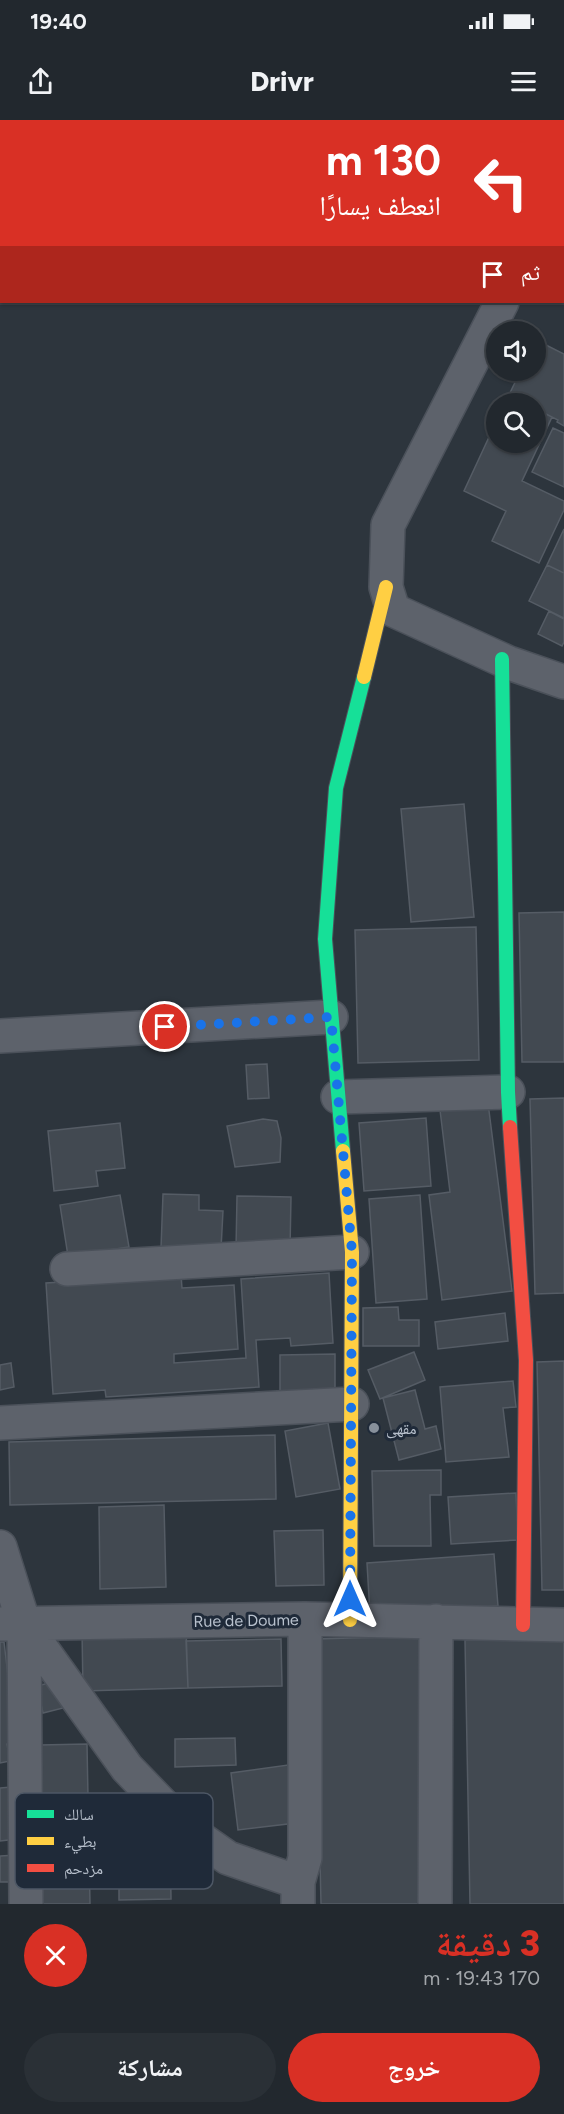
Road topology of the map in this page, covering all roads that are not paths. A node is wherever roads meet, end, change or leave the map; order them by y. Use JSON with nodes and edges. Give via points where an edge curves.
{"nodes":[{"id":1,"x":501,"y":303,"type":"edge"},
{"id":2,"x":386,"y":587,"type":"junction"},
{"id":3,"x":502,"y":659,"type":"junction"},
{"id":4,"x":564,"y":682,"type":"edge"},
{"id":5,"x":331,"y":1017,"type":"junction"},
{"id":6,"x":0,"y":1036,"type":"edge"},
{"id":7,"x":508,"y":1092,"type":"junction"},
{"id":8,"x":338,"y":1097,"type":"junction"},
{"id":9,"x":352,"y":1252,"type":"junction"},
{"id":10,"x":67,"y":1269,"type":"dead end"},
{"id":11,"x":352,"y":1404,"type":"junction"},
{"id":12,"x":0,"y":1423,"type":"edge"},
{"id":13,"x":0,"y":1548,"type":"edge"},
{"id":14,"x":305,"y":1619,"type":"junction"},
{"id":15,"x":350,"y":1620,"type":"junction"},
{"id":16,"x":436,"y":1621,"type":"junction"},
{"id":17,"x":12,"y":1624,"type":"edge"},
{"id":18,"x":523,"y":1625,"type":"junction"},
{"id":19,"x":564,"y":1625,"type":"edge"},
{"id":20,"x":20,"y":1793,"type":"edge"},
{"id":21,"x":152,"y":1793,"type":"edge"},
{"id":22,"x":213,"y":1847,"type":"edge"},
{"id":23,"x":25,"y":1889,"type":"edge"},
{"id":24,"x":298,"y":1893,"type":"edge"},
{"id":25,"x":26,"y":1904,"type":"edge"},
{"id":26,"x":435,"y":1904,"type":"edge"}],
"edges":[{"from":1,"to":2,"type":"street","via":[[388,525]]},
{"from":2,"to":3,"type":"street","via":[[393,610]]},
{"from":2,"to":5,"type":"street","via":[[336,788],[325,939]]},
{"from":3,"to":4,"type":"street"},
{"from":3,"to":7,"type":"street"},
{"from":5,"to":6,"type":"street"},
{"from":5,"to":8,"type":"street"},
{"from":7,"to":8,"type":"street"},
{"from":7,"to":18,"type":"street","via":[[526,1360]]},
{"from":8,"to":9,"type":"street"},
{"from":9,"to":10,"type":"street"},
{"from":9,"to":11,"type":"street"},
{"from":11,"to":12,"type":"street"},
{"from":11,"to":15,"type":"street"},
{"from":13,"to":17,"type":"street"},
{"from":14,"to":15,"type":"street","name":"Rue de Doume"},
{"from":14,"to":17,"type":"street","name":"Rue de Doume"},
{"from":14,"to":24,"type":"street","via":[[305,1858]]},
{"from":15,"to":16,"type":"street","name":"Rue de Doume"},
{"from":16,"to":18,"type":"street","name":"Rue de Doume"},
{"from":16,"to":26,"type":"street"},
{"from":17,"to":20,"type":"street"},
{"from":17,"to":21,"type":"street","via":[[127,1768]]},
{"from":18,"to":19,"type":"street","name":"Rue de Doume"},
{"from":22,"to":24,"type":"street"},
{"from":23,"to":25,"type":"street"}]}
